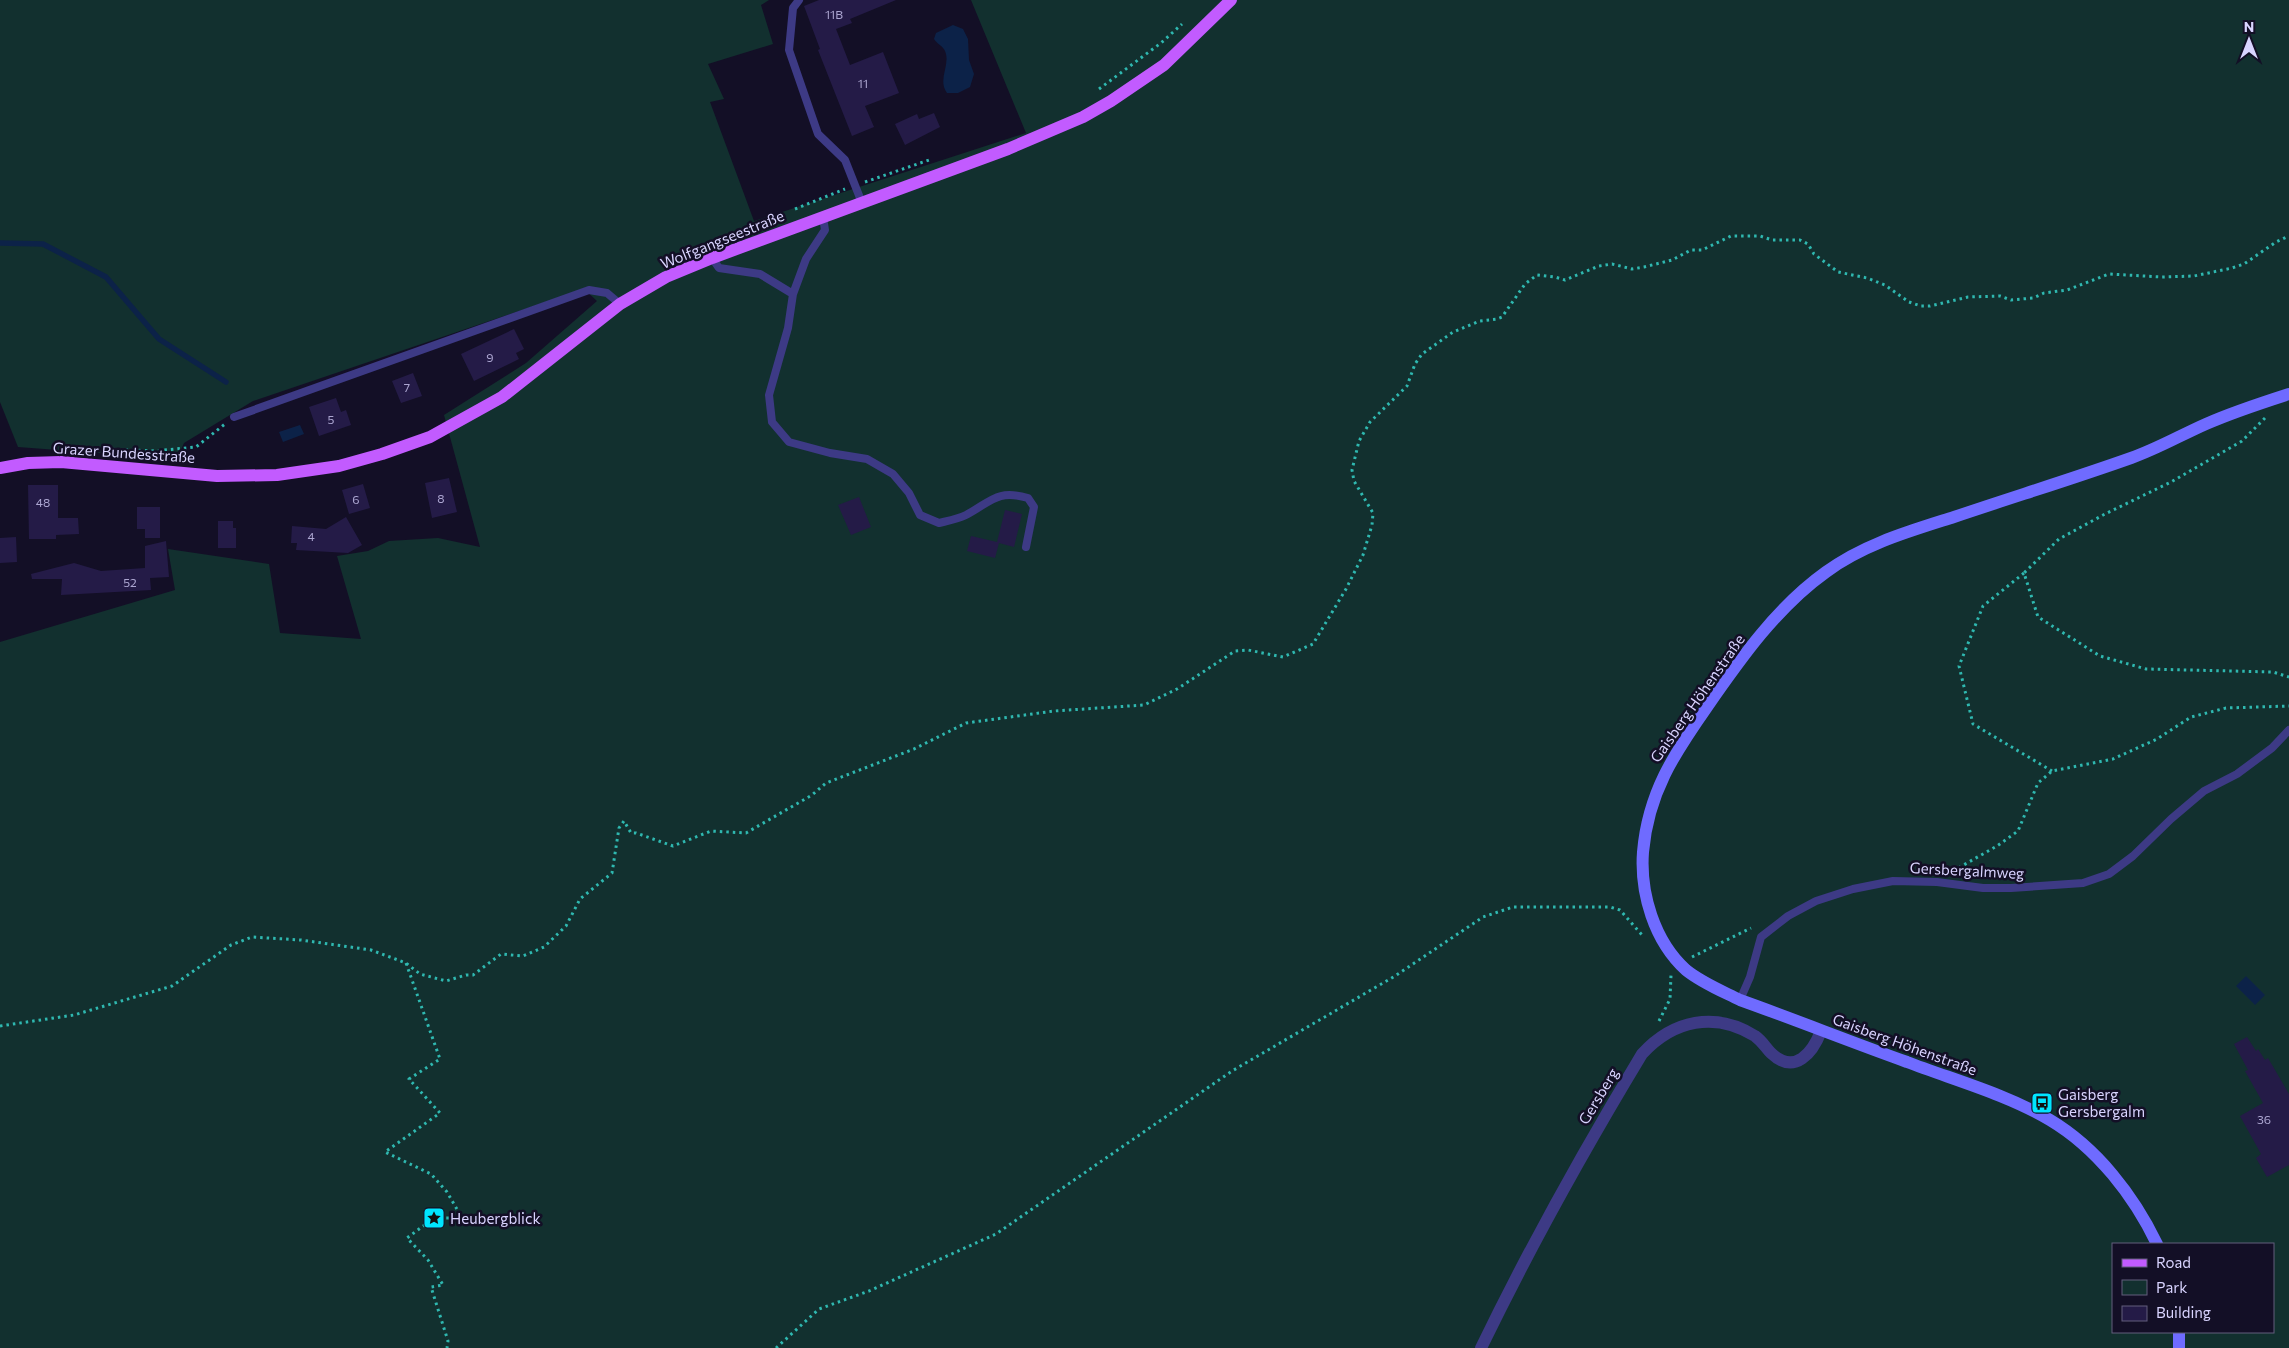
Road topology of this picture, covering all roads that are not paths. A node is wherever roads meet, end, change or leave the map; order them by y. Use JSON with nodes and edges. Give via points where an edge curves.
{"nodes":[{"id":1,"x":799,"y":0,"type":"edge"},
{"id":2,"x":1231,"y":0,"type":"edge"},
{"id":3,"x":862,"y":203,"type":"junction"},
{"id":4,"x":823,"y":217,"type":"junction"},
{"id":5,"x":712,"y":258,"type":"junction"},
{"id":6,"x":793,"y":294,"type":"junction"},
{"id":7,"x":620,"y":304,"type":"junction"},
{"id":8,"x":2289,"y":394,"type":"edge"},
{"id":9,"x":234,"y":417,"type":"road end"},
{"id":10,"x":0,"y":468,"type":"edge"},
{"id":11,"x":217,"y":476,"type":"joint"},
{"id":12,"x":1026,"y":547,"type":"dead end"},
{"id":13,"x":2289,"y":730,"type":"edge"},
{"id":14,"x":1740,"y":1000,"type":"junction"},
{"id":15,"x":1821,"y":1031,"type":"junction"},
{"id":16,"x":2157,"y":1243,"type":"edge"},
{"id":17,"x":2179,"y":1333,"type":"edge"},
{"id":18,"x":1481,"y":1348,"type":"edge"},
{"id":19,"x":2180,"y":1348,"type":"edge"}],
"edges":[{"from":1,"to":3,"type":"lane","via":[[793,8],[789,50],[818,134],[845,160]]},
{"from":2,"to":3,"type":"main road","name":"Wolfgangseestraße","via":[[1164,65],[1099,108],[1031,140]]},
{"from":3,"to":4,"type":"main road","name":"Wolfgangseestraße"},
{"from":4,"to":5,"type":"main road","name":"Wolfgangseestraße"},
{"from":4,"to":6,"type":"lane","via":[[825,230],[806,259]]},
{"from":5,"to":6,"type":"lane","via":[[719,268],[760,274]]},
{"from":5,"to":7,"type":"main road","name":"Wolfgangseestraße","via":[[666,277]]},
{"from":6,"to":12,"type":"lane","via":[[788,328],[768,395],[772,422],[789,442],[867,460],[893,474],[909,493],[920,515],[939,523],[964,516],[993,498],[1013,494],[1028,498],[1034,507]]},
{"from":7,"to":9,"type":"lane","via":[[607,293],[589,290]]},
{"from":7,"to":11,"type":"main road","name":"Wolfgangseestraße","via":[[502,396],[430,437],[339,466],[277,475]]},
{"from":8,"to":14,"type":"main road","name":"Gaisberg Höhenstraße","via":[[2210,422],[2132,458],[1897,536],[1855,554],[1827,571],[1773,621],[1739,663],[1672,760],[1648,817],[1643,870],[1651,912],[1661,935],[1679,962],[1705,983]]},
{"from":10,"to":11,"type":"main road","name":"Grazer Bundesstraße","via":[[61,462]]},
{"from":13,"to":14,"type":"lane","name":"Gersbergalmweg","via":[[2272,748],[2237,774],[2204,791],[2109,874],[2083,883],[2010,888],[1893,881],[1824,898],[1788,916],[1761,937]]},
{"from":14,"to":15,"type":"main road","name":"Gaisberg Höhenstraße"},
{"from":15,"to":16,"type":"main road","name":"Gaisberg Höhenstraße","via":[[2040,1114],[2072,1136],[2110,1173],[2132,1199]]},
{"from":15,"to":18,"type":"street","name":"Gersberg","via":[[1807,1056],[1791,1062],[1772,1054],[1756,1037],[1713,1022],[1682,1025],[1654,1042],[1642,1054],[1584,1152]]},
{"from":17,"to":19,"type":"main road"}]}
